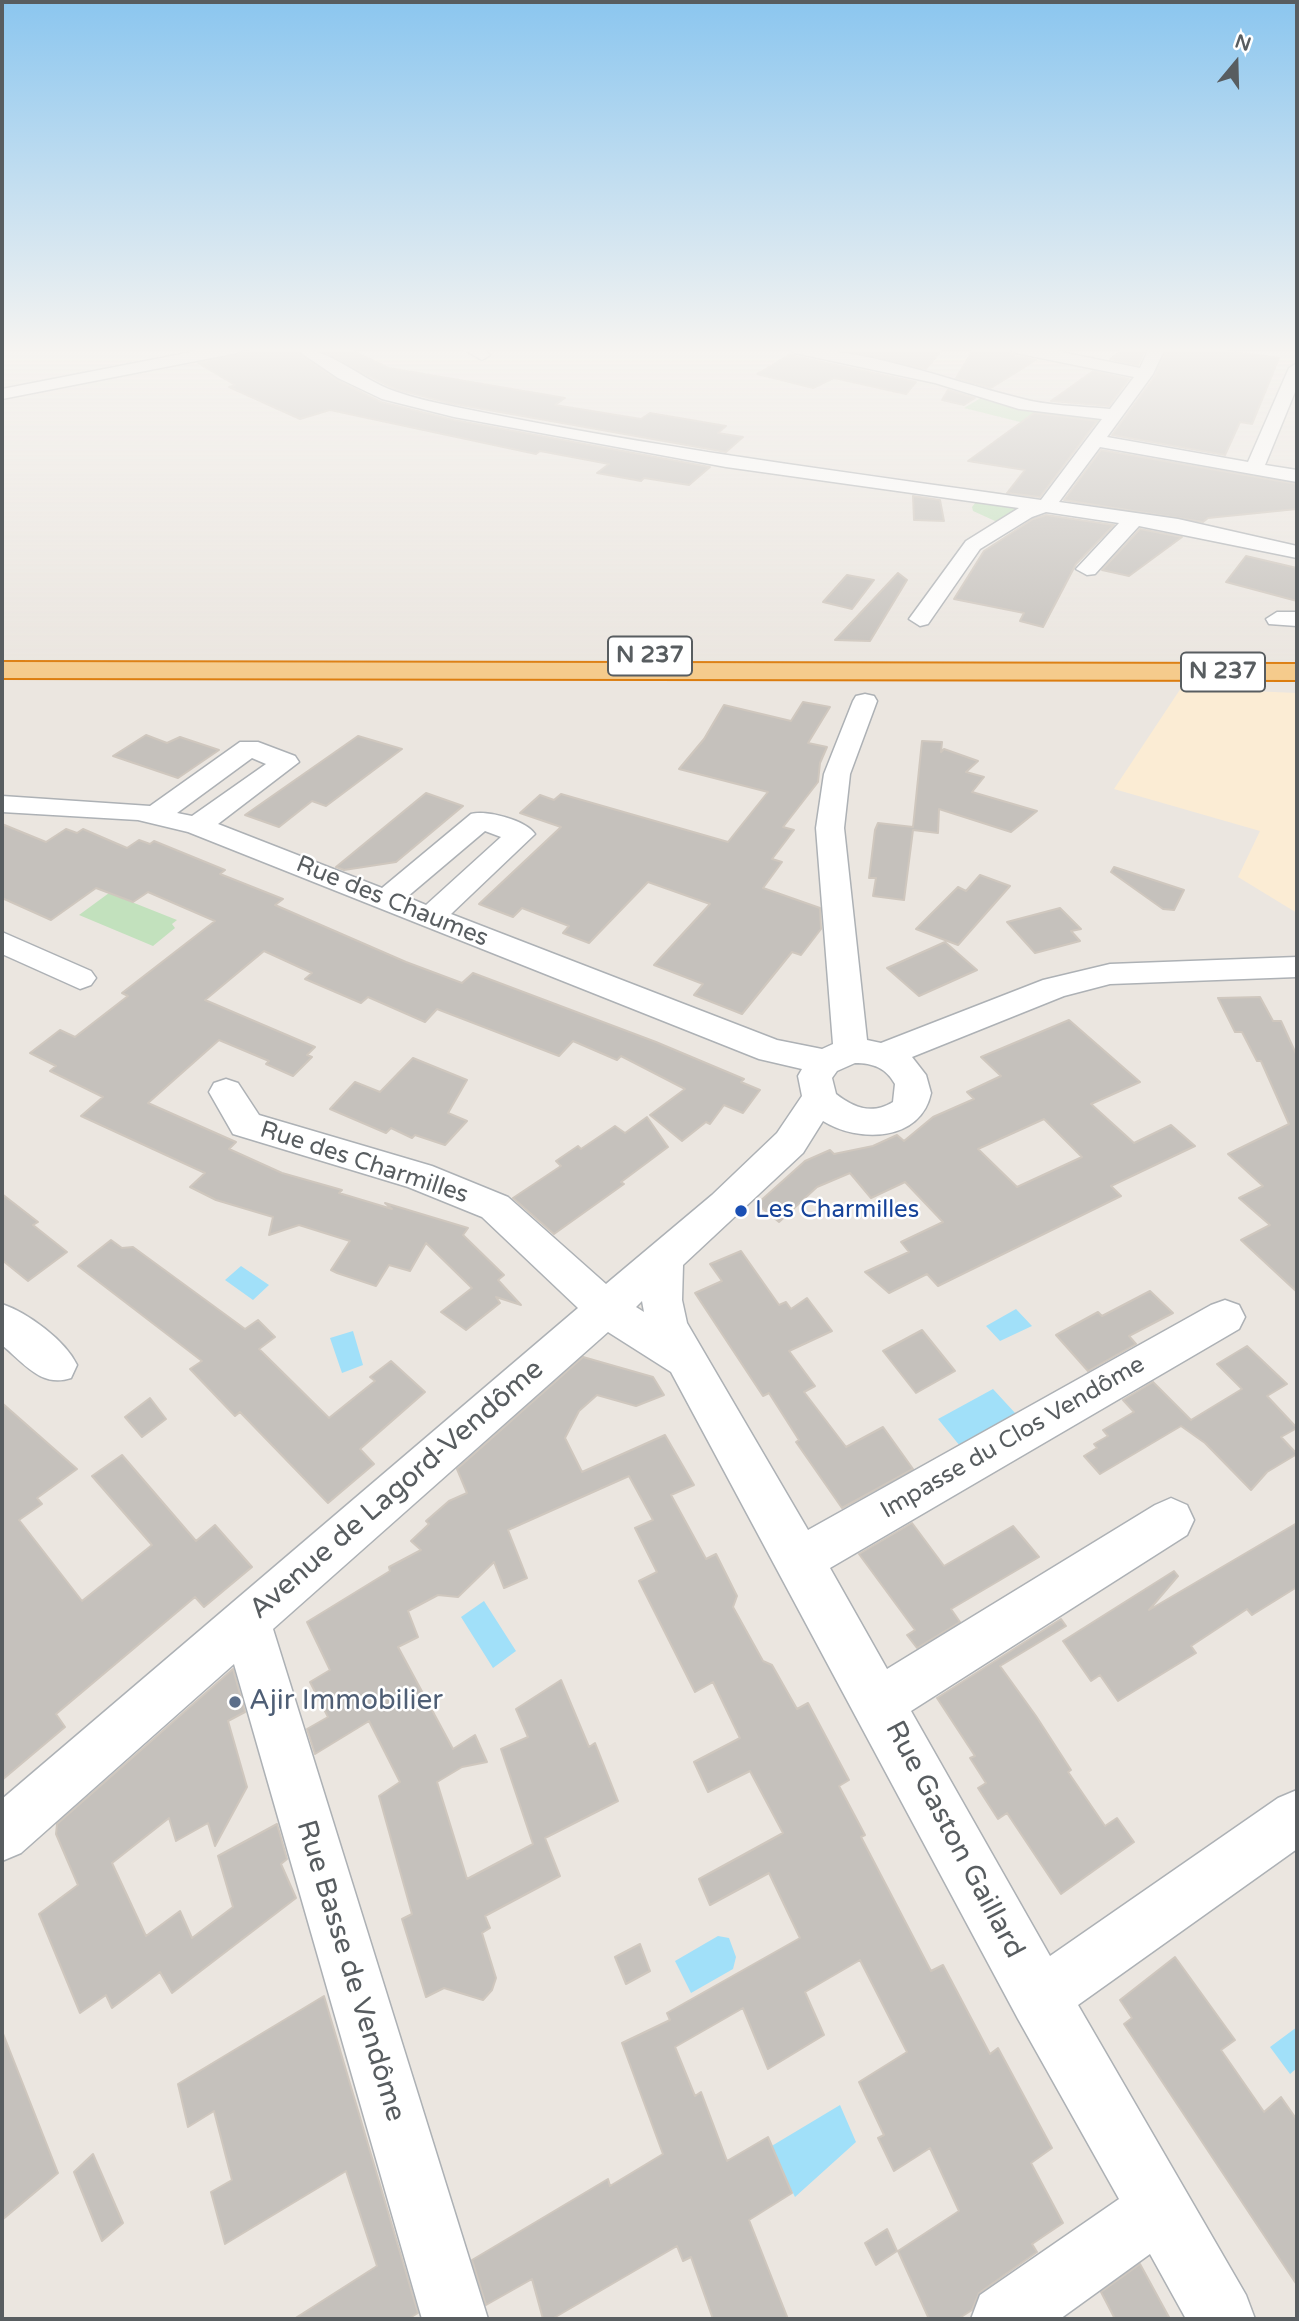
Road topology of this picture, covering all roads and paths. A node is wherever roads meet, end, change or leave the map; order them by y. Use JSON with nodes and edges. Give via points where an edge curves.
{"nodes":[{"id":1,"x":701,"y":456,"type":"edge"},
{"id":2,"x":1085,"y":456,"type":"edge"},
{"id":3,"x":1183,"y":456,"type":"edge"},
{"id":4,"x":1260,"y":456,"type":"edge"},
{"id":5,"x":1254,"y":469,"type":"junction"},
{"id":6,"x":1297,"y":476,"type":"edge"},
{"id":7,"x":979,"y":498,"type":"junction"},
{"id":8,"x":1047,"y":505,"type":"junction"},
{"id":9,"x":1134,"y":519,"type":"junction"},
{"id":10,"x":1004,"y":525,"type":"junction"},
{"id":11,"x":1297,"y":552,"type":"edge"},
{"id":12,"x":1087,"y":569,"type":"dead end"},
{"id":13,"x":920,"y":619,"type":"dead end"},
{"id":14,"x":2,"y":655,"type":"edge"},
{"id":15,"x":1297,"y":656,"type":"edge"},
{"id":16,"x":2,"y":670,"type":"edge"},
{"id":17,"x":1149,"y":672,"type":"junction"},
{"id":18,"x":1297,"y":672,"type":"edge"},
{"id":19,"x":1297,"y":684,"type":"edge"},
{"id":20,"x":865,"y":701,"type":"dead end"},
{"id":21,"x":2,"y":804,"type":"edge"},
{"id":22,"x":157,"y":814,"type":"junction"},
{"id":23,"x":197,"y":825,"type":"junction"},
{"id":24,"x":386,"y":900,"type":"junction"},
{"id":25,"x":430,"y":917,"type":"junction"},
{"id":26,"x":2,"y":942,"type":"edge"},
{"id":27,"x":1297,"y":967,"type":"edge"},
{"id":28,"x":80,"y":978,"type":"dead end"},
{"id":29,"x":850,"y":1071,"type":"junction"},
{"id":30,"x":226,"y":1092,"type":"dead end"},
{"id":31,"x":852,"y":1121,"type":"junction"},
{"id":32,"x":790,"y":1143,"type":"junction"},
{"id":33,"x":663,"y":1259,"type":"junction"},
{"id":34,"x":606,"y":1309,"type":"junction"},
{"id":35,"x":1226,"y":1317,"type":"dead end"},
{"id":36,"x":2,"y":1321,"type":"edge"},
{"id":37,"x":687,"y":1361,"type":"junction"},
{"id":38,"x":56,"y":1365,"type":"dead end"},
{"id":39,"x":1171,"y":1520,"type":"dead end"},
{"id":40,"x":800,"y":1560,"type":"junction"},
{"id":41,"x":246,"y":1622,"type":"junction"},
{"id":42,"x":880,"y":1702,"type":"junction"},
{"id":43,"x":1297,"y":1817,"type":"edge"},
{"id":44,"x":2,"y":1834,"type":"edge"},
{"id":45,"x":1039,"y":1998,"type":"junction"},
{"id":46,"x":1159,"y":2209,"type":"junction"},
{"id":47,"x":455,"y":2319,"type":"edge"},
{"id":48,"x":1004,"y":2319,"type":"edge"},
{"id":49,"x":1222,"y":2319,"type":"edge"}],
"edges":[{"from":1,"to":7,"type":"street"},
{"from":2,"to":8,"type":"street"},
{"from":3,"to":5,"type":"street"},
{"from":4,"to":5,"type":"street"},
{"from":5,"to":6,"type":"street"},
{"from":7,"to":8,"type":"street"},
{"from":7,"to":10,"type":"street","via":[[973,511]]},
{"from":8,"to":9,"type":"street"},
{"from":8,"to":10,"type":"street"},
{"from":9,"to":11,"type":"street"},
{"from":9,"to":12,"type":"street"},
{"from":10,"to":13,"type":"street","via":[[973,545]]},
{"from":14,"to":15,"type":"highway","number":"N 237"},
{"from":16,"to":17,"type":"highway","number":"N 237"},
{"from":17,"to":18,"type":"highway","number":"N 237"},
{"from":17,"to":19,"type":"highway"},
{"from":20,"to":29,"type":"street","via":[[837,774],[830,828]]},
{"from":21,"to":22,"type":"street","name":"Rue des Chaumes"},
{"from":22,"to":23,"type":"street","name":"Rue des Chaumes"},
{"from":22,"to":23,"type":"street","via":[[249,748],[286,762]]},
{"from":23,"to":24,"type":"street","name":"Rue des Chaumes"},
{"from":24,"to":25,"type":"street","name":"Rue des Chaumes"},
{"from":24,"to":25,"type":"street","via":[[481,820],[521,834]]},
{"from":25,"to":29,"type":"street","name":"Rue des Chaumes","via":[[771,1051]]},
{"from":26,"to":28,"type":"street"},
{"from":27,"to":29,"type":"street","name":"Avenue de Lagord-Vendôme","via":[[1110,974],[1054,988],[953,1025],[927,1050]]},
{"from":29,"to":31,"type":"street","name":"Rue des Chaumes","via":[[822,1104]]},
{"from":29,"to":31,"type":"street","via":[[915,1093],[905,1113],[878,1123]]},
{"from":29,"to":32,"type":"street","name":"Avenue de Lagord-Vendôme"},
{"from":30,"to":34,"type":"street","name":"Rue des Charmilles","via":[[246,1125],[419,1176],[495,1207]]},
{"from":31,"to":32,"type":"street","name":"Avenue de Lagord-Vendôme"},
{"from":32,"to":33,"type":"street","name":"Avenue de Lagord-Vendôme"},
{"from":33,"to":34,"type":"street","name":"Avenue de Lagord-Vendôme"},
{"from":33,"to":37,"type":"street","name":"Rue Gaston Gaillard","via":[[667,1326]]},
{"from":34,"to":37,"type":"street","name":"Rue Gaston Gaillard"},
{"from":34,"to":41,"type":"street","name":"Avenue de Lagord-Vendôme"},
{"from":35,"to":40,"type":"street","name":"Impasse du Clos Vendôme"},
{"from":36,"to":38,"type":"street"},
{"from":37,"to":40,"type":"street","name":"Rue Gaston Gaillard"},
{"from":39,"to":42,"type":"street"},
{"from":40,"to":42,"type":"street","name":"Rue Gaston Gaillard"},
{"from":41,"to":44,"type":"street","name":"Avenue de Lagord-Vendôme"},
{"from":41,"to":47,"type":"street","name":"Rue Basse de Vendôme"},
{"from":42,"to":45,"type":"street","name":"Rue Gaston Gaillard"},
{"from":43,"to":45,"type":"street"},
{"from":45,"to":46,"type":"street","name":"Rue Gaston Gaillard"},
{"from":46,"to":48,"type":"street"},
{"from":46,"to":49,"type":"street","name":"Rue Gaston Gaillard"}]}
